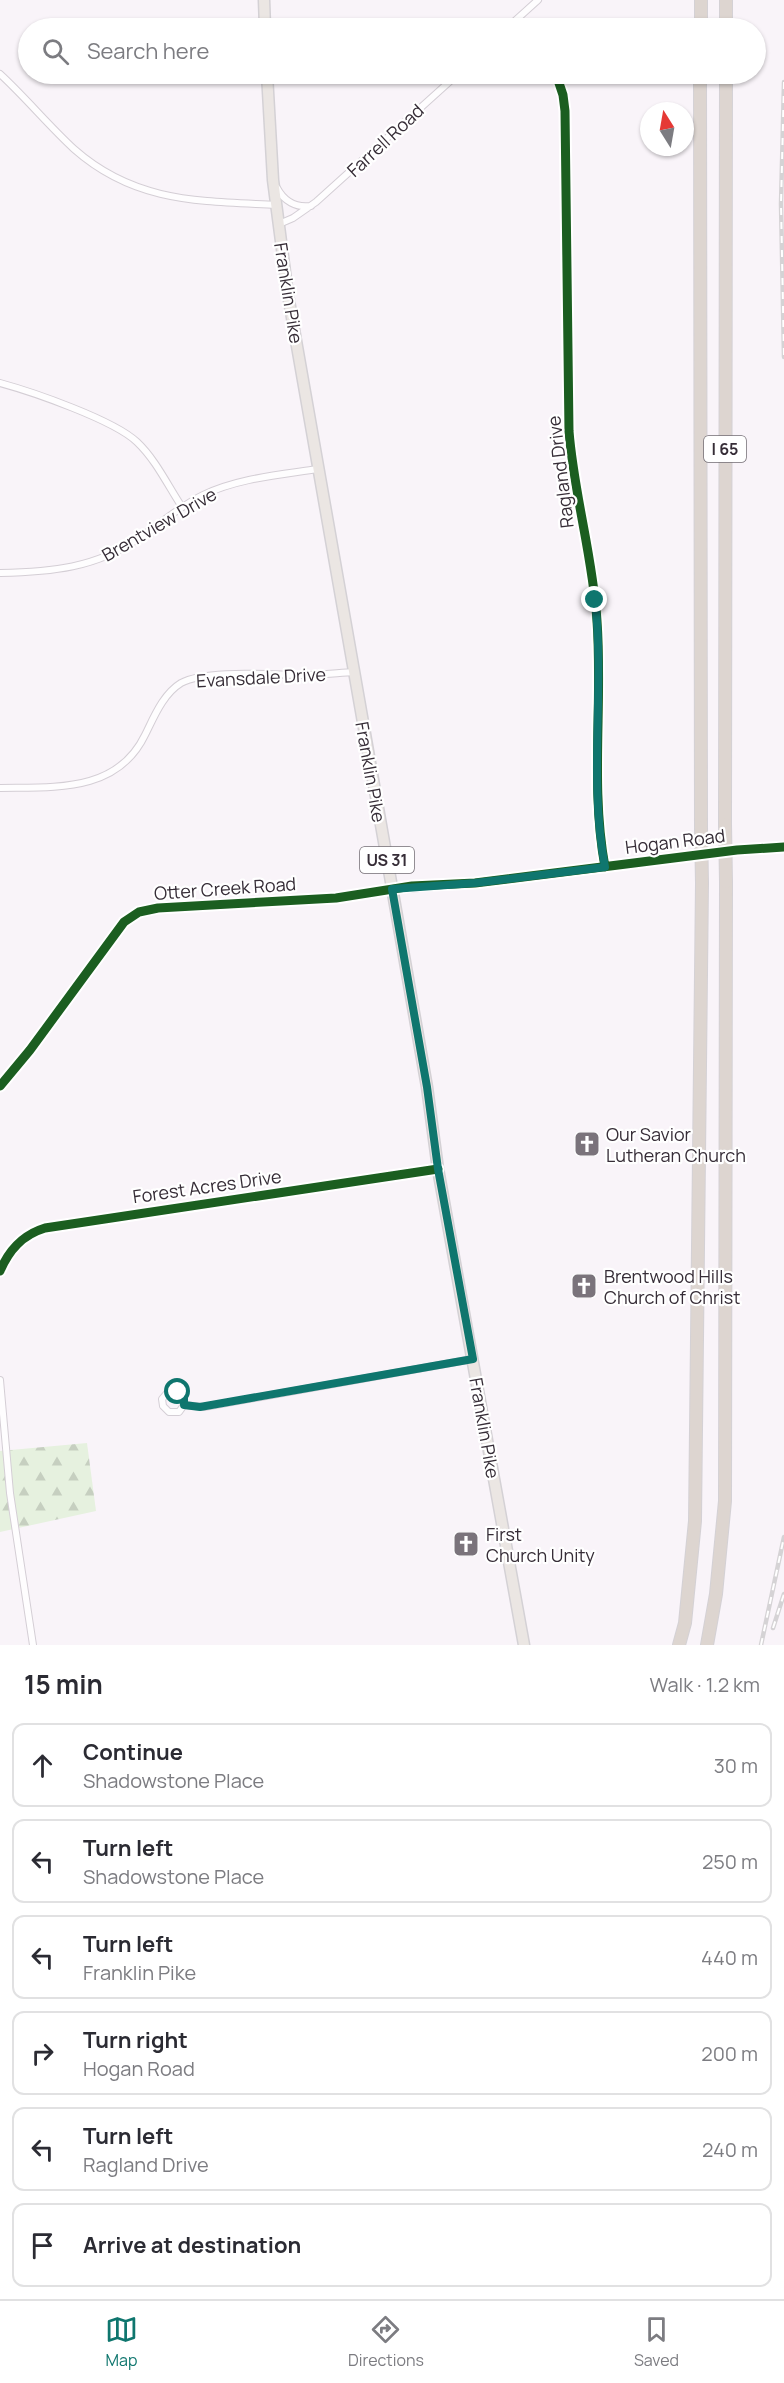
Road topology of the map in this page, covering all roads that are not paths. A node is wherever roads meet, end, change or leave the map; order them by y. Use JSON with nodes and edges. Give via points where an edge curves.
{"nodes":[{"id":1,"x":264,"y":0,"type":"edge"},
{"id":2,"x":538,"y":0,"type":"edge"},
{"id":3,"x":701,"y":0,"type":"edge"},
{"id":4,"x":726,"y":0,"type":"edge"},
{"id":5,"x":265,"y":18,"type":"edge"},
{"id":6,"x":519,"y":18,"type":"edge"},
{"id":7,"x":701,"y":18,"type":"edge"},
{"id":8,"x":726,"y":18,"type":"edge"},
{"id":9,"x":0,"y":74,"type":"edge"},
{"id":10,"x":268,"y":84,"type":"edge"},
{"id":11,"x":447,"y":84,"type":"edge"},
{"id":12,"x":559,"y":84,"type":"edge"},
{"id":13,"x":700,"y":84,"type":"edge"},
{"id":14,"x":726,"y":84,"type":"edge"},
{"id":15,"x":273,"y":180,"type":"junction"},
{"id":16,"x":276,"y":205,"type":"junction"},
{"id":17,"x":311,"y":206,"type":"junction"},
{"id":18,"x":279,"y":224,"type":"junction"},
{"id":19,"x":0,"y":383,"type":"edge"},
{"id":20,"x":318,"y":469,"type":"junction"},
{"id":21,"x":182,"y":507,"type":"junction"},
{"id":22,"x":0,"y":573,"type":"edge"},
{"id":23,"x":354,"y":672,"type":"junction"},
{"id":24,"x":0,"y":788,"type":"edge"},
{"id":25,"x":784,"y":847,"type":"edge"},
{"id":26,"x":605,"y":867,"type":"junction"},
{"id":27,"x":392,"y":889,"type":"junction"},
{"id":28,"x":0,"y":1086,"type":"edge"},
{"id":29,"x":438,"y":1169,"type":"junction"},
{"id":30,"x":0,"y":1271,"type":"edge"},
{"id":31,"x":473,"y":1359,"type":"junction"},
{"id":32,"x":0,"y":1380,"type":"edge"},
{"id":33,"x":184,"y":1405,"type":"dead end"},
{"id":34,"x":33,"y":1645,"type":"edge"},
{"id":35,"x":524,"y":1645,"type":"edge"},
{"id":36,"x":679,"y":1645,"type":"edge"},
{"id":37,"x":707,"y":1645,"type":"edge"}],
"edges":[{"from":1,"to":5,"type":"main road"},
{"from":2,"to":6,"type":"street"},
{"from":3,"to":7,"type":"highway"},
{"from":4,"to":8,"type":"highway"},
{"from":9,"to":16,"type":"street","via":[[75,149],[113,175],[183,200]]},
{"from":10,"to":15,"type":"main road","name":"Franklin Pike","number":"US 31"},
{"from":11,"to":17,"type":"street","name":"Farrell Road"},
{"from":12,"to":26,"type":"street","name":"Ragland Drive","via":[[565,111],[569,431],[597,619],[597,802]]},
{"from":13,"to":36,"type":"highway","number":"I 65","bridge":true,"via":[[702,883],[695,1521],[685,1623]]},
{"from":14,"to":37,"type":"highway","number":"I 65","bridge":true,"via":[[725,1501]]},
{"from":15,"to":16,"type":"main road","name":"Franklin Pike","number":"US 31"},
{"from":15,"to":17,"type":"street","via":[[288,201]]},
{"from":16,"to":18,"type":"main road","name":"Franklin Pike","number":"US 31"},
{"from":17,"to":18,"type":"street","name":"Farrell Road"},
{"from":18,"to":20,"type":"main road","name":"Franklin Pike","number":"US 31"},
{"from":19,"to":21,"type":"street","via":[[127,434],[148,455]]},
{"from":20,"to":21,"type":"street","name":"Brentview Drive","via":[[235,483]]},
{"from":20,"to":23,"type":"main road","name":"Franklin Pike","number":"US 31"},
{"from":21,"to":22,"type":"street","name":"Brentview Drive","via":[[129,545],[99,560],[55,571]]},
{"from":23,"to":24,"type":"street","name":"Evansdale Drive","via":[[189,680],[166,697],[133,755],[109,773],[80,784]]},
{"from":23,"to":27,"type":"main road","name":"Franklin Pike","number":"US 31"},
{"from":25,"to":26,"type":"street","name":"Hogan Road","via":[[721,851]]},
{"from":26,"to":27,"type":"street","name":"Hogan Road"},
{"from":27,"to":28,"type":"street","name":"Otter Creek Road","via":[[336,898],[158,908],[134,914]]},
{"from":27,"to":29,"type":"main road","name":"Franklin Pike","number":"US 31"},
{"from":29,"to":30,"type":"street","name":"Forest Acres Drive","via":[[45,1228],[20,1240]]},
{"from":29,"to":31,"type":"main road","name":"Franklin Pike","number":"US 31"},
{"from":31,"to":33,"type":"street","via":[[204,1407]]},
{"from":31,"to":35,"type":"main road","name":"Franklin Pike","number":"US 31"},
{"from":32,"to":34,"type":"street","via":[[10,1493]]}]}
